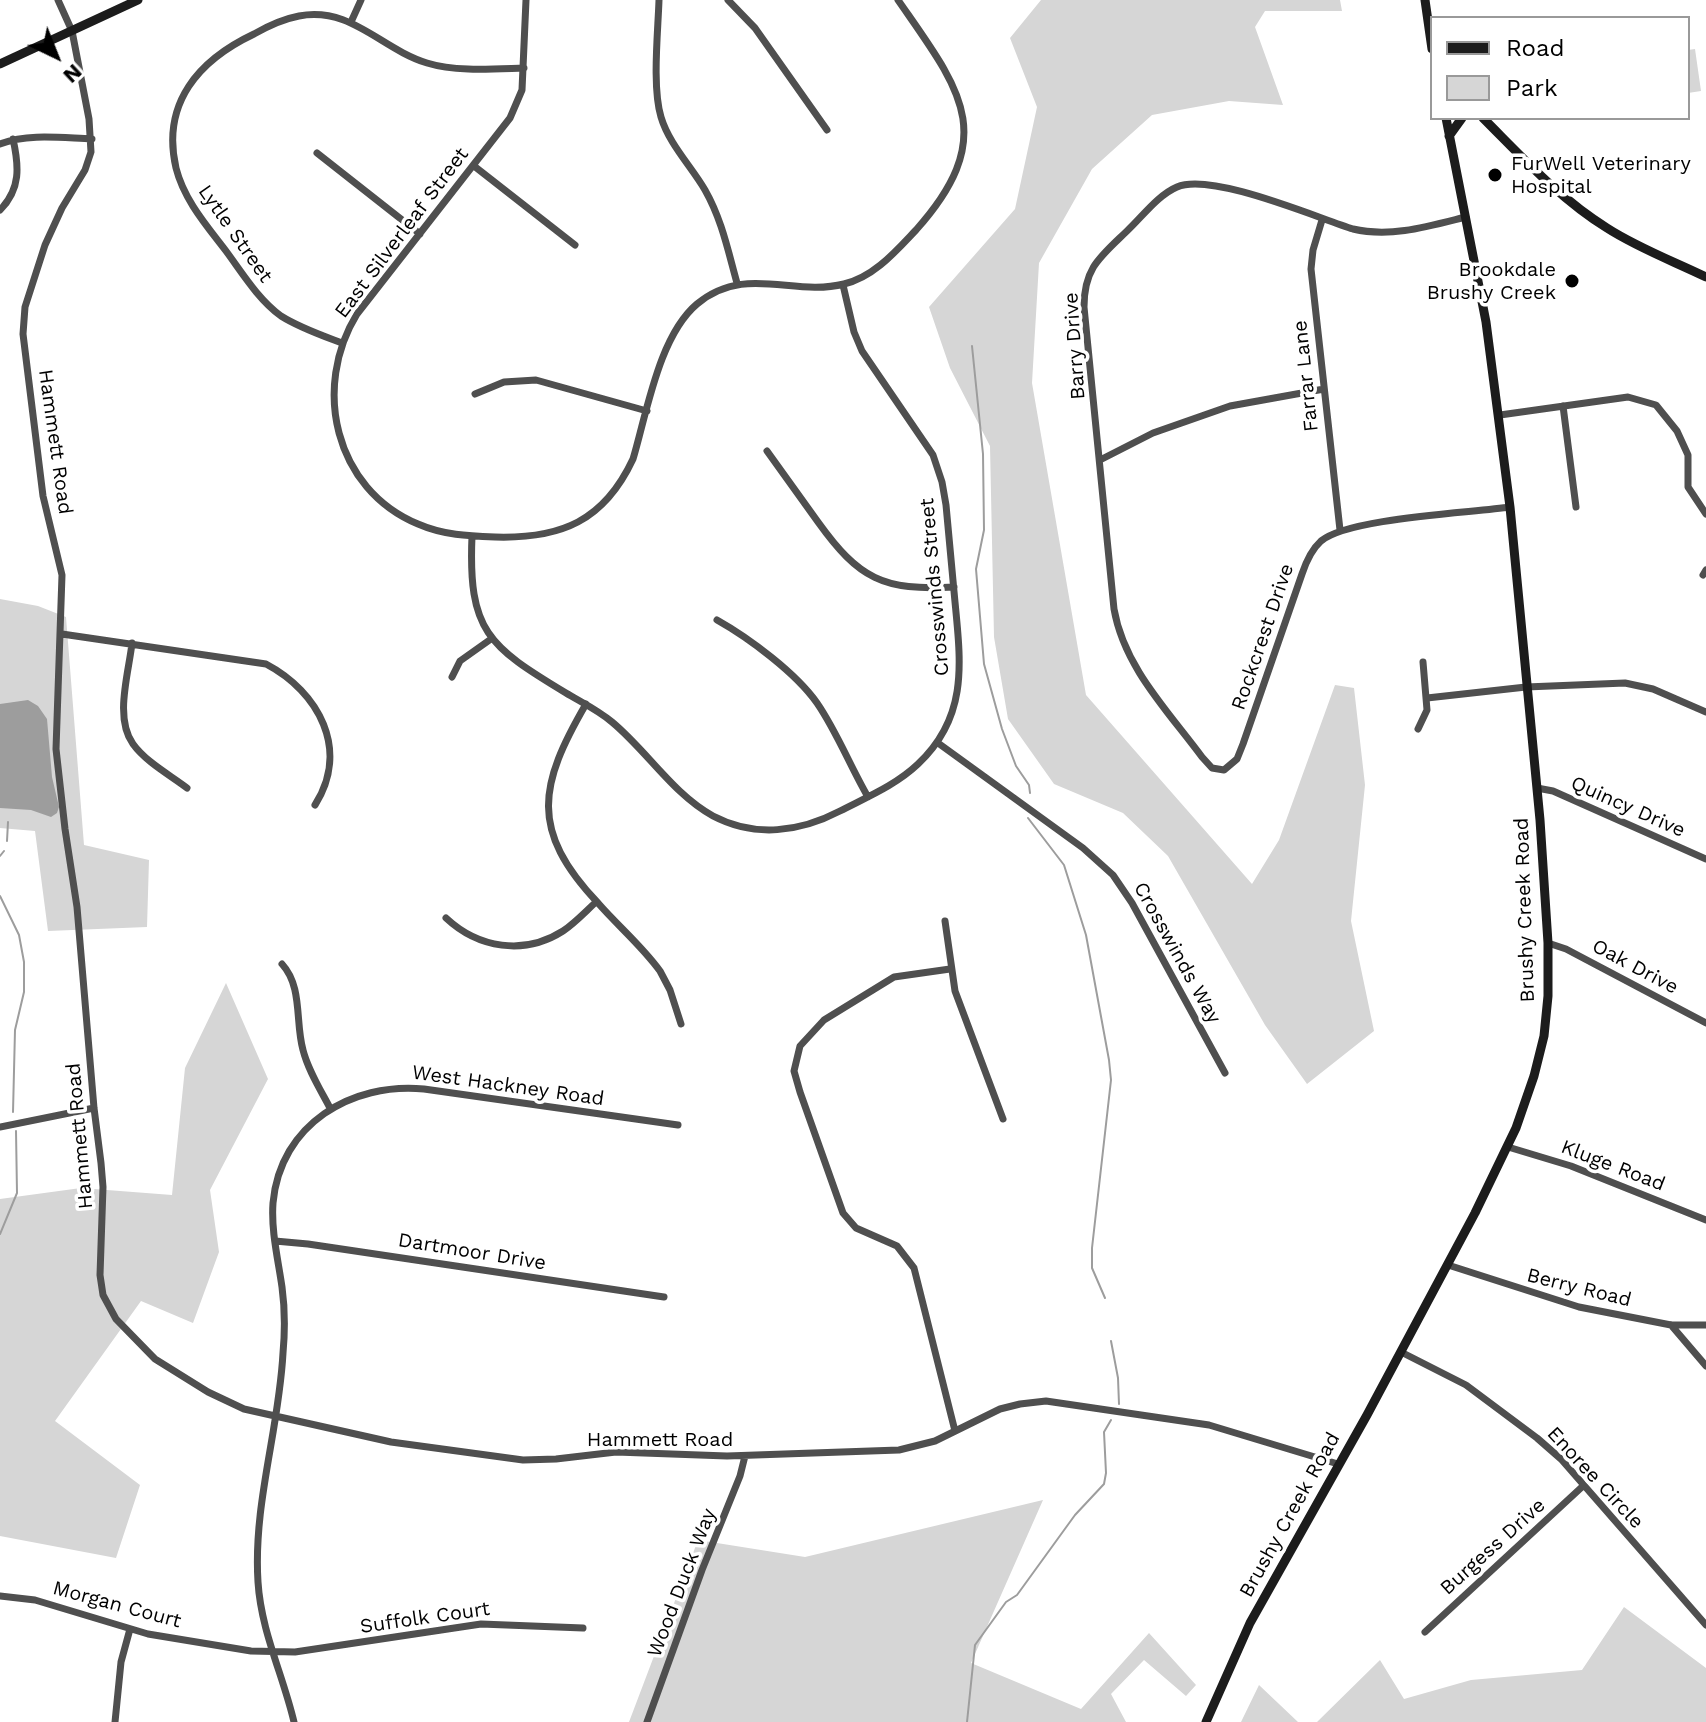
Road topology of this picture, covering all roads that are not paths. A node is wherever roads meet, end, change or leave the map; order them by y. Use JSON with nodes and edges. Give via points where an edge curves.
{"nodes":[{"id":1,"x":58,"y":0,"type":"edge"},
{"id":2,"x":138,"y":0,"type":"edge"},
{"id":3,"x":361,"y":0,"type":"edge"},
{"id":4,"x":526,"y":0,"type":"edge"},
{"id":5,"x":659,"y":0,"type":"edge"},
{"id":6,"x":728,"y":0,"type":"edge"},
{"id":7,"x":898,"y":0,"type":"edge"},
{"id":8,"x":1425,"y":0,"type":"edge"},
{"id":9,"x":351,"y":22,"type":"junction"},
{"id":10,"x":72,"y":31,"type":"junction"},
{"id":11,"x":1430,"y":35,"type":"edge"},
{"id":12,"x":0,"y":64,"type":"edge"},
{"id":13,"x":524,"y":68,"type":"junction"},
{"id":14,"x":1446,"y":120,"type":"edge"},
{"id":15,"x":1461,"y":120,"type":"edge"},
{"id":16,"x":1485,"y":120,"type":"edge"},
{"id":17,"x":827,"y":130,"type":"dead end"},
{"id":18,"x":1449,"y":136,"type":"junction"},
{"id":19,"x":13,"y":139,"type":"junction"},
{"id":20,"x":92,"y":139,"type":"junction"},
{"id":21,"x":0,"y":144,"type":"edge"},
{"id":22,"x":317,"y":153,"type":"dead end"},
{"id":23,"x":474,"y":166,"type":"junction"},
{"id":24,"x":0,"y":210,"type":"edge"},
{"id":25,"x":1466,"y":217,"type":"junction"},
{"id":26,"x":1322,"y":220,"type":"junction"},
{"id":27,"x":420,"y":234,"type":"junction"},
{"id":28,"x":575,"y":245,"type":"dead end"},
{"id":29,"x":1706,"y":265,"type":"edge"},
{"id":30,"x":1702,"y":275,"type":"edge"},
{"id":31,"x":737,"y":283,"type":"junction"},
{"id":32,"x":843,"y":285,"type":"junction"},
{"id":33,"x":342,"y":343,"type":"junction"},
{"id":34,"x":1324,"y":389,"type":"junction"},
{"id":35,"x":475,"y":394,"type":"dead end"},
{"id":36,"x":1563,"y":406,"type":"junction"},
{"id":37,"x":647,"y":411,"type":"junction"},
{"id":38,"x":1500,"y":415,"type":"junction"},
{"id":39,"x":767,"y":451,"type":"dead end"},
{"id":40,"x":1100,"y":460,"type":"junction"},
{"id":41,"x":1510,"y":507,"type":"junction"},
{"id":42,"x":1576,"y":507,"type":"dead end"},
{"id":43,"x":1706,"y":514,"type":"edge"},
{"id":44,"x":1340,"y":530,"type":"junction"},
{"id":45,"x":472,"y":536,"type":"junction"},
{"id":46,"x":954,"y":587,"type":"junction"},
{"id":47,"x":717,"y":620,"type":"dead end"},
{"id":48,"x":62,"y":634,"type":"junction"},
{"id":49,"x":491,"y":639,"type":"junction"},
{"id":50,"x":132,"y":643,"type":"junction"},
{"id":51,"x":1423,"y":662,"type":"dead end"},
{"id":52,"x":452,"y":677,"type":"dead end"},
{"id":53,"x":1526,"y":687,"type":"junction"},
{"id":54,"x":1427,"y":698,"type":"junction"},
{"id":55,"x":586,"y":704,"type":"junction"},
{"id":56,"x":1706,"y":712,"type":"edge"},
{"id":57,"x":1418,"y":729,"type":"dead end"},
{"id":58,"x":938,"y":743,"type":"junction"},
{"id":59,"x":1241,"y":749,"type":"joint"},
{"id":60,"x":187,"y":788,"type":"dead end"},
{"id":61,"x":1537,"y":788,"type":"junction"},
{"id":62,"x":868,"y":797,"type":"junction"},
{"id":63,"x":315,"y":805,"type":"dead end"},
{"id":64,"x":1706,"y":859,"type":"edge"},
{"id":65,"x":596,"y":902,"type":"junction"},
{"id":66,"x":446,"y":918,"type":"dead end"},
{"id":67,"x":945,"y":921,"type":"dead end"},
{"id":68,"x":1548,"y":943,"type":"junction"},
{"id":69,"x":282,"y":964,"type":"dead end"},
{"id":70,"x":950,"y":969,"type":"junction"},
{"id":71,"x":1706,"y":1023,"type":"edge"},
{"id":72,"x":681,"y":1024,"type":"dead end"},
{"id":73,"x":1225,"y":1073,"type":"dead end"},
{"id":74,"x":94,"y":1108,"type":"junction"},
{"id":75,"x":330,"y":1108,"type":"junction"},
{"id":76,"x":1003,"y":1119,"type":"dead end"},
{"id":77,"x":678,"y":1125,"type":"dead end"},
{"id":78,"x":0,"y":1127,"type":"edge"},
{"id":79,"x":1508,"y":1147,"type":"junction"},
{"id":80,"x":1706,"y":1220,"type":"edge"},
{"id":81,"x":275,"y":1241,"type":"junction"},
{"id":82,"x":1448,"y":1265,"type":"junction"},
{"id":83,"x":664,"y":1297,"type":"dead end"},
{"id":84,"x":1671,"y":1325,"type":"junction"},
{"id":85,"x":1706,"y":1325,"type":"edge"},
{"id":86,"x":1401,"y":1352,"type":"junction"},
{"id":87,"x":1706,"y":1366,"type":"edge"},
{"id":88,"x":275,"y":1416,"type":"junction"},
{"id":89,"x":955,"y":1431,"type":"junction"},
{"id":90,"x":745,"y":1456,"type":"junction"},
{"id":91,"x":1338,"y":1464,"type":"junction"},
{"id":92,"x":1583,"y":1486,"type":"junction"},
{"id":93,"x":0,"y":1596,"type":"edge"},
{"id":94,"x":1706,"y":1625,"type":"edge"},
{"id":95,"x":583,"y":1628,"type":"dead end"},
{"id":96,"x":130,"y":1629,"type":"junction"},
{"id":97,"x":1425,"y":1632,"type":"dead end"},
{"id":98,"x":273,"y":1652,"type":"junction"},
{"id":99,"x":115,"y":1722,"type":"edge"},
{"id":100,"x":294,"y":1722,"type":"edge"},
{"id":101,"x":647,"y":1722,"type":"edge"},
{"id":102,"x":1206,"y":1722,"type":"edge"}],
"edges":[{"from":1,"to":10,"type":"street","name":"Hammett Road"},
{"from":2,"to":10,"type":"main road"},
{"from":3,"to":9,"type":"street"},
{"from":4,"to":13,"type":"street","name":"East Silverleaf Street"},
{"from":5,"to":31,"type":"street","via":[[661,116],[715,208]]},
{"from":6,"to":17,"type":"street","via":[[755,28]]},
{"from":7,"to":32,"type":"street","via":[[955,87],[963,115],[961,156],[943,197],[911,235],[881,265]]},
{"from":8,"to":11,"type":"main road"},
{"from":9,"to":13,"type":"street","name":"Lytle Street","via":[[430,64]]},
{"from":9,"to":33,"type":"street","name":"Lytle Street","via":[[296,16],[222,50],[187,89],[173,140],[187,197],[258,295],[293,323]]},
{"from":10,"to":12,"type":"main road"},
{"from":10,"to":20,"type":"street","name":"Hammett Road"},
{"from":13,"to":23,"type":"street","name":"East Silverleaf Street","via":[[515,109]]},
{"from":14,"to":18,"type":"main road","name":"Brushy Creek Road"},
{"from":15,"to":18,"type":"main road"},
{"from":16,"to":30,"type":"main road","via":[[1583,211],[1630,241]]},
{"from":18,"to":25,"type":"main road","name":"Brushy Creek Road"},
{"from":19,"to":20,"type":"street"},
{"from":19,"to":21,"type":"street"},
{"from":19,"to":24,"type":"street","via":[[17,181]]},
{"from":20,"to":48,"type":"street","name":"Hammett Road","via":[[85,170],[45,245],[23,319],[43,496],[62,575]]},
{"from":22,"to":27,"type":"street"},
{"from":23,"to":27,"type":"street","name":"East Silverleaf Street"},
{"from":23,"to":28,"type":"street"},
{"from":25,"to":26,"type":"street","name":"Barry Drive","via":[[1387,233]]},
{"from":25,"to":38,"type":"main road","name":"Brushy Creek Road"},
{"from":26,"to":34,"type":"street","name":"Farrar Lane","via":[[1311,262]]},
{"from":26,"to":40,"type":"street","name":"Barry Drive","via":[[1221,186],[1183,185],[1168,192],[1096,261],[1086,281],[1084,307]]},
{"from":27,"to":33,"type":"street","name":"East Silverleaf Street","via":[[357,314]]},
{"from":29,"to":30,"type":"street"},
{"from":31,"to":32,"type":"street"},
{"from":31,"to":37,"type":"street","name":"East Silverleaf Street","via":[[699,302],[678,324]]},
{"from":32,"to":46,"type":"street","name":"Crosswinds Street","via":[[862,351],[939,469]]},
{"from":33,"to":45,"type":"street","name":"East Silverleaf Street","via":[[333,406],[340,440],[355,470],[404,518],[441,532]]},
{"from":34,"to":40,"type":"street","via":[[1230,406],[1153,433]]},
{"from":34,"to":44,"type":"street","name":"Farrar Lane"},
{"from":35,"to":37,"type":"street","via":[[499,384],[536,380]]},
{"from":36,"to":38,"type":"street"},
{"from":36,"to":42,"type":"street"},
{"from":36,"to":43,"type":"street","via":[[1628,397],[1656,405],[1677,431],[1688,455],[1688,487]]},
{"from":37,"to":45,"type":"street","name":"East Silverleaf Street","via":[[624,477],[590,515],[541,535]]},
{"from":38,"to":41,"type":"main road","name":"Brushy Creek Road"},
{"from":39,"to":46,"type":"street","via":[[857,568],[900,586]]},
{"from":40,"to":59,"type":"street","name":"Barry Drive","via":[[1114,609],[1127,653],[1212,768],[1233,765]]},
{"from":41,"to":44,"type":"street"},
{"from":41,"to":53,"type":"main road","name":"Brushy Creek Road"},
{"from":44,"to":59,"type":"street","name":"Rockcrest Drive","via":[[1317,544],[1307,560]]},
{"from":45,"to":49,"type":"street","name":"Crosswinds Street","via":[[474,601]]},
{"from":46,"to":58,"type":"street","name":"Crosswinds Street","via":[[961,677]]},
{"from":47,"to":62,"type":"street","via":[[807,690]]},
{"from":48,"to":50,"type":"street"},
{"from":48,"to":74,"type":"street","name":"Hammett Road","via":[[56,749],[77,907]]},
{"from":49,"to":52,"type":"street","via":[[460,661]]},
{"from":49,"to":55,"type":"street","name":"Crosswinds Street","via":[[513,660]]},
{"from":50,"to":60,"type":"street","via":[[126,729],[144,755]]},
{"from":50,"to":63,"type":"street","via":[[266,664],[300,686],[326,728],[329,751],[327,787]]},
{"from":51,"to":54,"type":"street"},
{"from":53,"to":54,"type":"street"},
{"from":53,"to":56,"type":"street","via":[[1625,683]]},
{"from":53,"to":61,"type":"main road","name":"Brushy Creek Road"},
{"from":54,"to":57,"type":"street"},
{"from":55,"to":62,"type":"street","name":"Crosswinds Street","via":[[622,730],[693,803],[732,824],[797,828]]},
{"from":55,"to":65,"type":"street","via":[[555,763],[549,805],[562,857]]},
{"from":58,"to":62,"type":"street","name":"Crosswinds Street","via":[[905,775]]},
{"from":58,"to":73,"type":"street","name":"Crosswinds Way","via":[[1113,875]]},
{"from":61,"to":64,"type":"street","name":"Quincy Drive"},
{"from":61,"to":68,"type":"main road","name":"Brushy Creek Road"},
{"from":65,"to":66,"type":"street","via":[[560,933],[521,945],[481,940]]},
{"from":65,"to":72,"type":"street","via":[[660,971]]},
{"from":67,"to":70,"type":"street"},
{"from":68,"to":71,"type":"street","name":"Oak Drive"},
{"from":68,"to":79,"type":"main road","name":"Brushy Creek Road","via":[[1544,1036]]},
{"from":69,"to":75,"type":"street","via":[[295,988],[305,1060]]},
{"from":70,"to":76,"type":"street"},
{"from":70,"to":89,"type":"street","via":[[894,977],[854,999],[800,1046],[794,1071],[843,1213],[856,1228],[897,1246],[914,1268]]},
{"from":74,"to":78,"type":"street"},
{"from":74,"to":88,"type":"street","name":"Hammett Road","via":[[103,1187],[100,1275],[111,1312],[139,1346],[174,1372],[227,1402]]},
{"from":75,"to":77,"type":"street","name":"West Hackney Road","via":[[375,1091],[411,1087]]},
{"from":75,"to":81,"type":"street","name":"West Hackney Road","via":[[299,1138],[282,1167],[273,1203]]},
{"from":79,"to":80,"type":"street","name":"Kluge Road"},
{"from":79,"to":82,"type":"main road","name":"Brushy Creek Road"},
{"from":81,"to":83,"type":"street","name":"Dartmoor Drive"},
{"from":81,"to":88,"type":"street","name":"West Hackney Road","via":[[284,1333]]},
{"from":82,"to":84,"type":"street","name":"Berry Road","via":[[1579,1307]]},
{"from":82,"to":86,"type":"main road","name":"Brushy Creek Road"},
{"from":84,"to":85,"type":"street","name":"Berry Road"},
{"from":84,"to":87,"type":"street"},
{"from":86,"to":91,"type":"main road","name":"Brushy Creek Road"},
{"from":86,"to":92,"type":"street","name":"Enoree Circle","via":[[1498,1407],[1561,1459]]},
{"from":88,"to":90,"type":"street","name":"Hammett Road","via":[[391,1442],[523,1460],[616,1452]]},
{"from":88,"to":98,"type":"street","name":"West Hackney Road","via":[[257,1559],[261,1607]]},
{"from":89,"to":90,"type":"street","name":"Hammett Road","via":[[899,1450]]},
{"from":89,"to":91,"type":"street","name":"Hammett Road","via":[[1009,1406],[1057,1402],[1209,1425]]},
{"from":90,"to":101,"type":"street","name":"Wood Duck Way"},
{"from":91,"to":102,"type":"main road","name":"Brushy Creek Road","via":[[1250,1623]]},
{"from":92,"to":94,"type":"street","name":"Enoree Circle"},
{"from":92,"to":97,"type":"street","name":"Burgess Drive"},
{"from":93,"to":96,"type":"street","name":"Morgan Court","via":[[35,1600]]},
{"from":95,"to":98,"type":"street","name":"Suffolk Court","via":[[481,1624]]},
{"from":96,"to":98,"type":"street","name":"Morgan Court"},
{"from":96,"to":99,"type":"street"},
{"from":98,"to":100,"type":"street","name":"West Hackney Road"}]}
